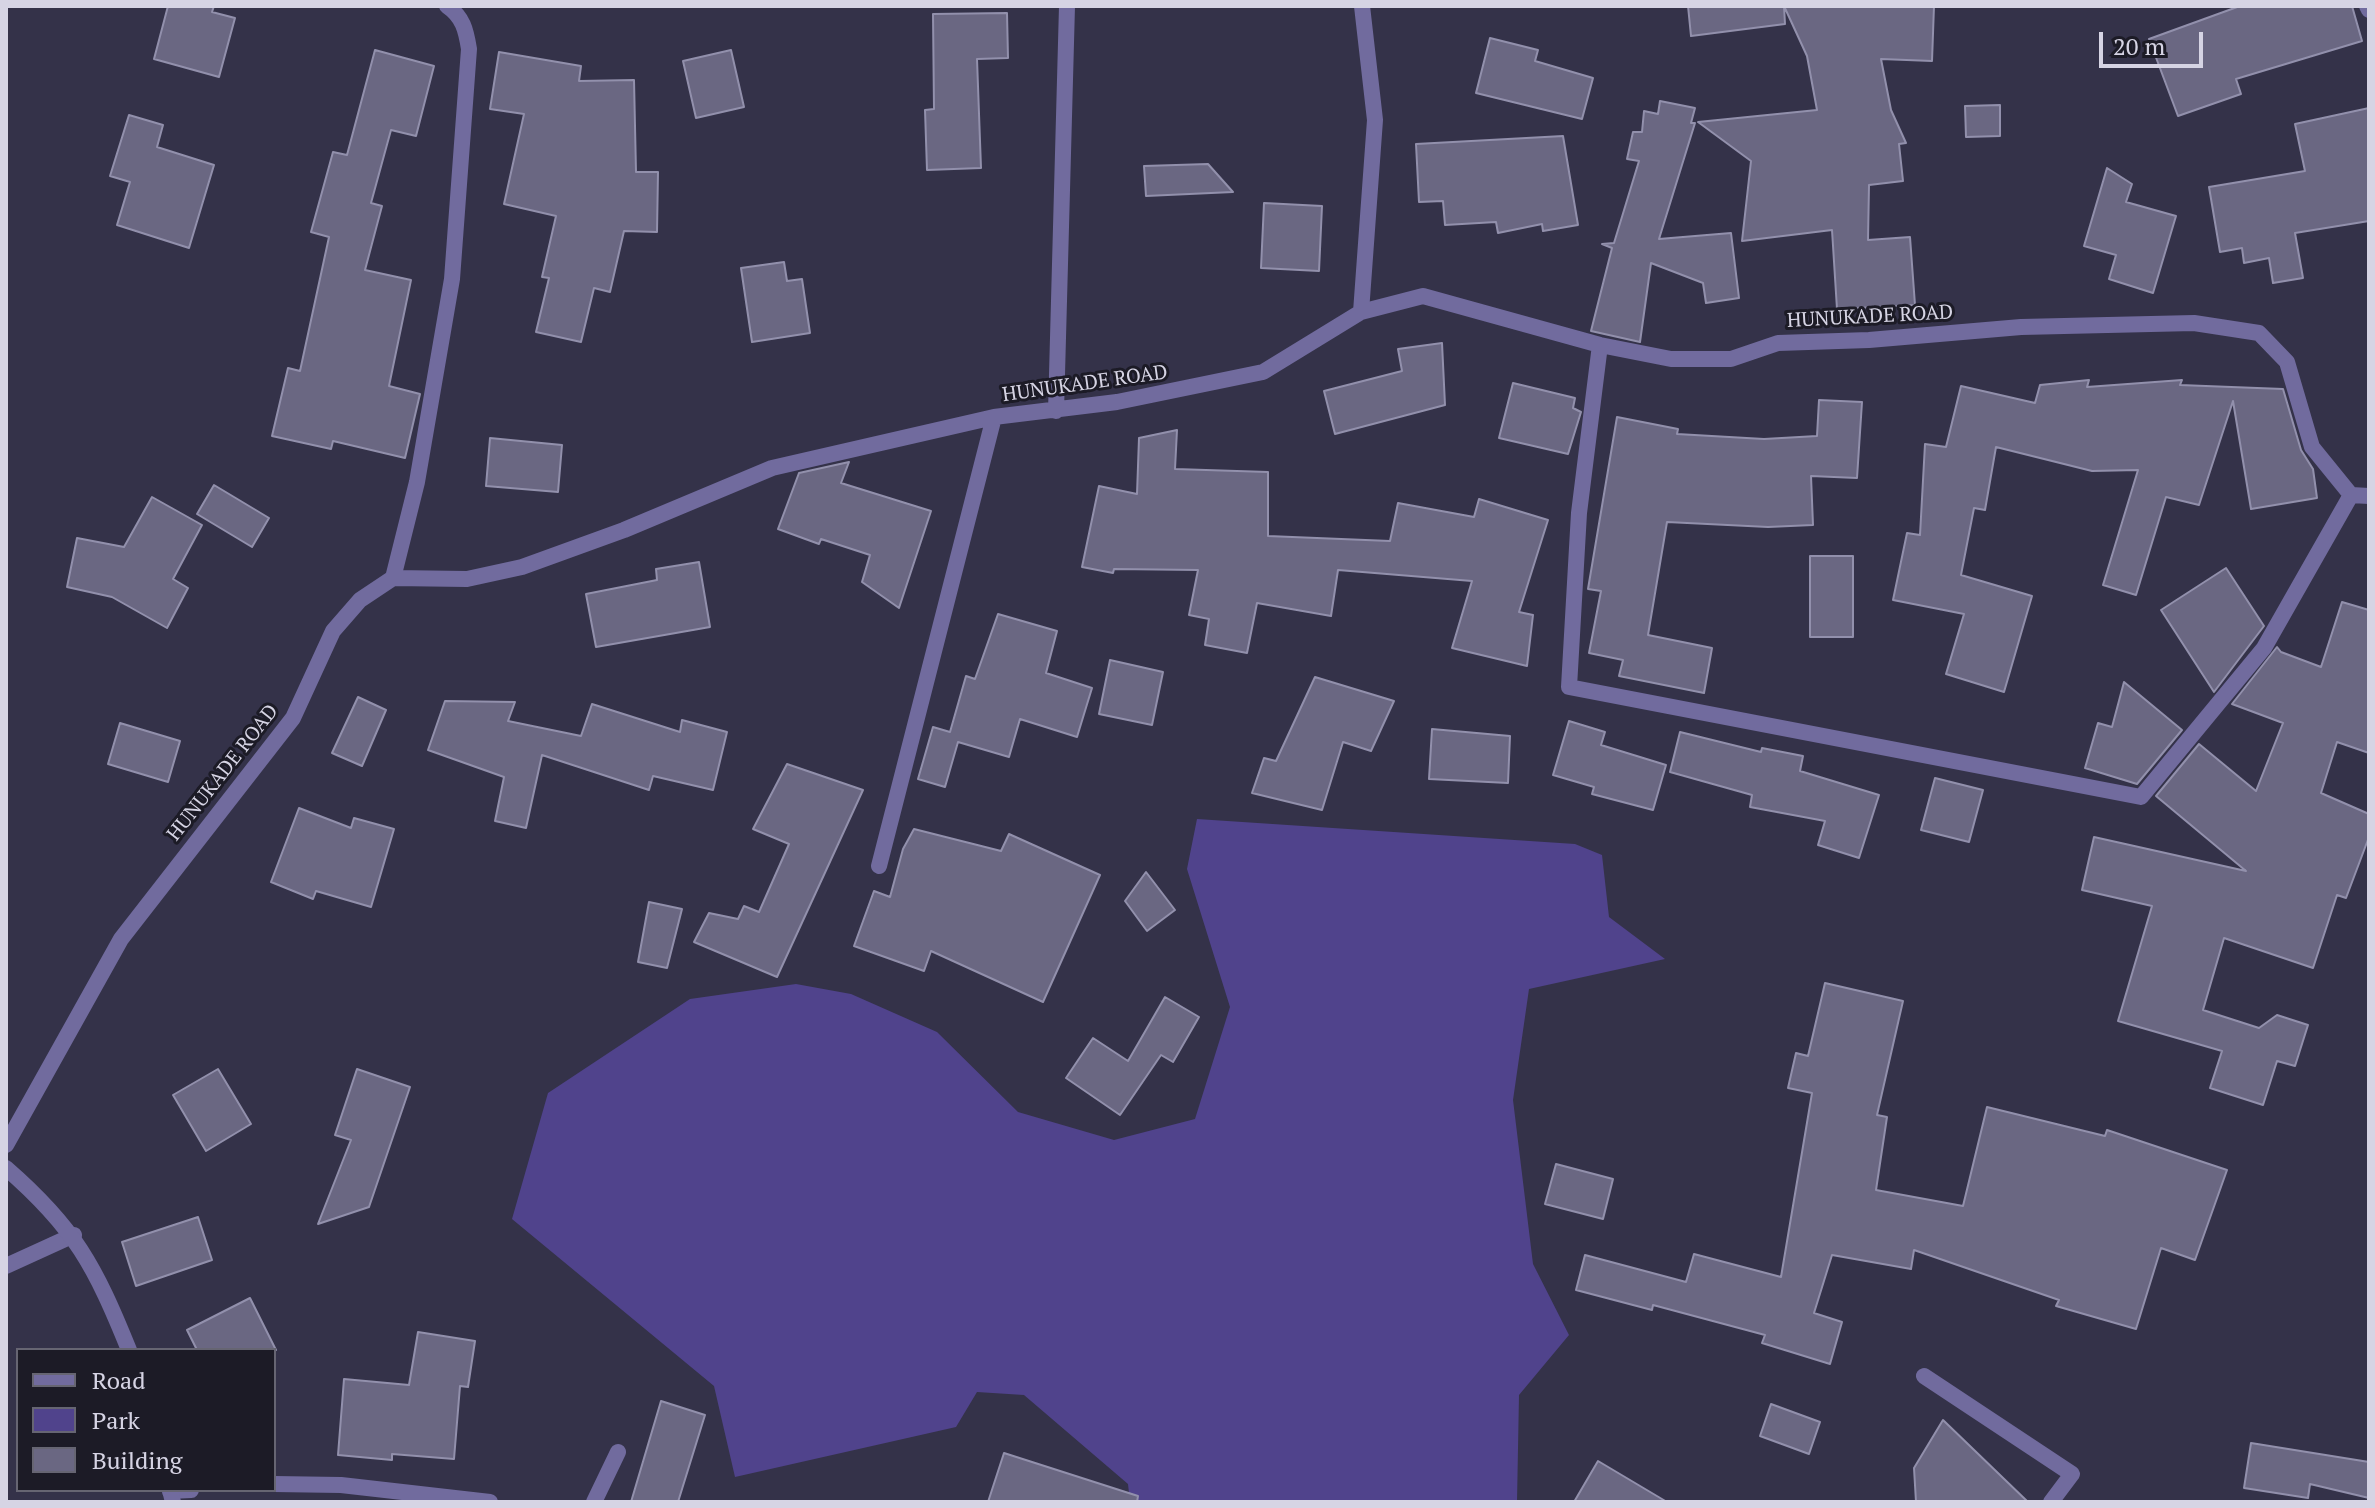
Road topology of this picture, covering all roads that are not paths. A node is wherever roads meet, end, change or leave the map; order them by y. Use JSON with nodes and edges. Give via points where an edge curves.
{"nodes":[{"id":1,"x":447,"y":6,"type":"edge"},
{"id":2,"x":1067,"y":6,"type":"edge"},
{"id":3,"x":1362,"y":6,"type":"edge"},
{"id":4,"x":1361,"y":312,"type":"junction"},
{"id":5,"x":1600,"y":345,"type":"junction"},
{"id":6,"x":1056,"y":411,"type":"junction"},
{"id":7,"x":994,"y":417,"type":"junction"},
{"id":8,"x":2351,"y":495,"type":"junction"},
{"id":9,"x":2369,"y":496,"type":"edge"},
{"id":10,"x":393,"y":578,"type":"junction"},
{"id":11,"x":879,"y":866,"type":"dead end"},
{"id":12,"x":6,"y":1145,"type":"edge"},
{"id":13,"x":6,"y":1168,"type":"edge"},
{"id":14,"x":74,"y":1235,"type":"junction"},
{"id":15,"x":6,"y":1266,"type":"edge"},
{"id":16,"x":128,"y":1348,"type":"edge"},
{"id":17,"x":1924,"y":1376,"type":"dead end"},
{"id":18,"x":618,"y":1452,"type":"dead end"},
{"id":19,"x":276,"y":1484,"type":"edge"},
{"id":20,"x":490,"y":1502,"type":"edge"},
{"id":21,"x":594,"y":1502,"type":"edge"},
{"id":22,"x":2051,"y":1502,"type":"edge"}],
"edges":[{"from":1,"to":10,"type":"street","via":[[462,22],[469,49],[452,279],[417,482]]},
{"from":2,"to":6,"type":"street"},
{"from":3,"to":4,"type":"street","via":[[1375,120]]},
{"from":4,"to":5,"type":"street","name":"HUNUKADE ROAD","via":[[1423,296]]},
{"from":4,"to":6,"type":"street","name":"HUNUKADE ROAD","via":[[1263,372],[1184,391]]},
{"from":5,"to":8,"type":"street","name":"HUNUKADE ROAD","via":[[1671,359],[1731,359],[1778,343],[2021,327],[2194,323],[2259,333],[2287,362],[2312,447]]},
{"from":5,"to":8,"type":"street","via":[[1579,513],[1569,687],[2141,797],[2264,648]]},
{"from":6,"to":7,"type":"street","name":"HUNUKADE ROAD"},
{"from":7,"to":10,"type":"street","name":"HUNUKADE ROAD","via":[[772,468],[522,567],[467,579]]},
{"from":7,"to":11,"type":"street"},
{"from":8,"to":9,"type":"street"},
{"from":10,"to":12,"type":"street","name":"HUNUKADE ROAD","via":[[360,600],[333,631],[293,718],[121,939]]},
{"from":13,"to":14,"type":"street"},
{"from":14,"to":15,"type":"street"},
{"from":14,"to":16,"type":"street"},
{"from":17,"to":22,"type":"street","via":[[2072,1474]]},
{"from":18,"to":21,"type":"street"},
{"from":19,"to":20,"type":"street","via":[[341,1485]]}]}
